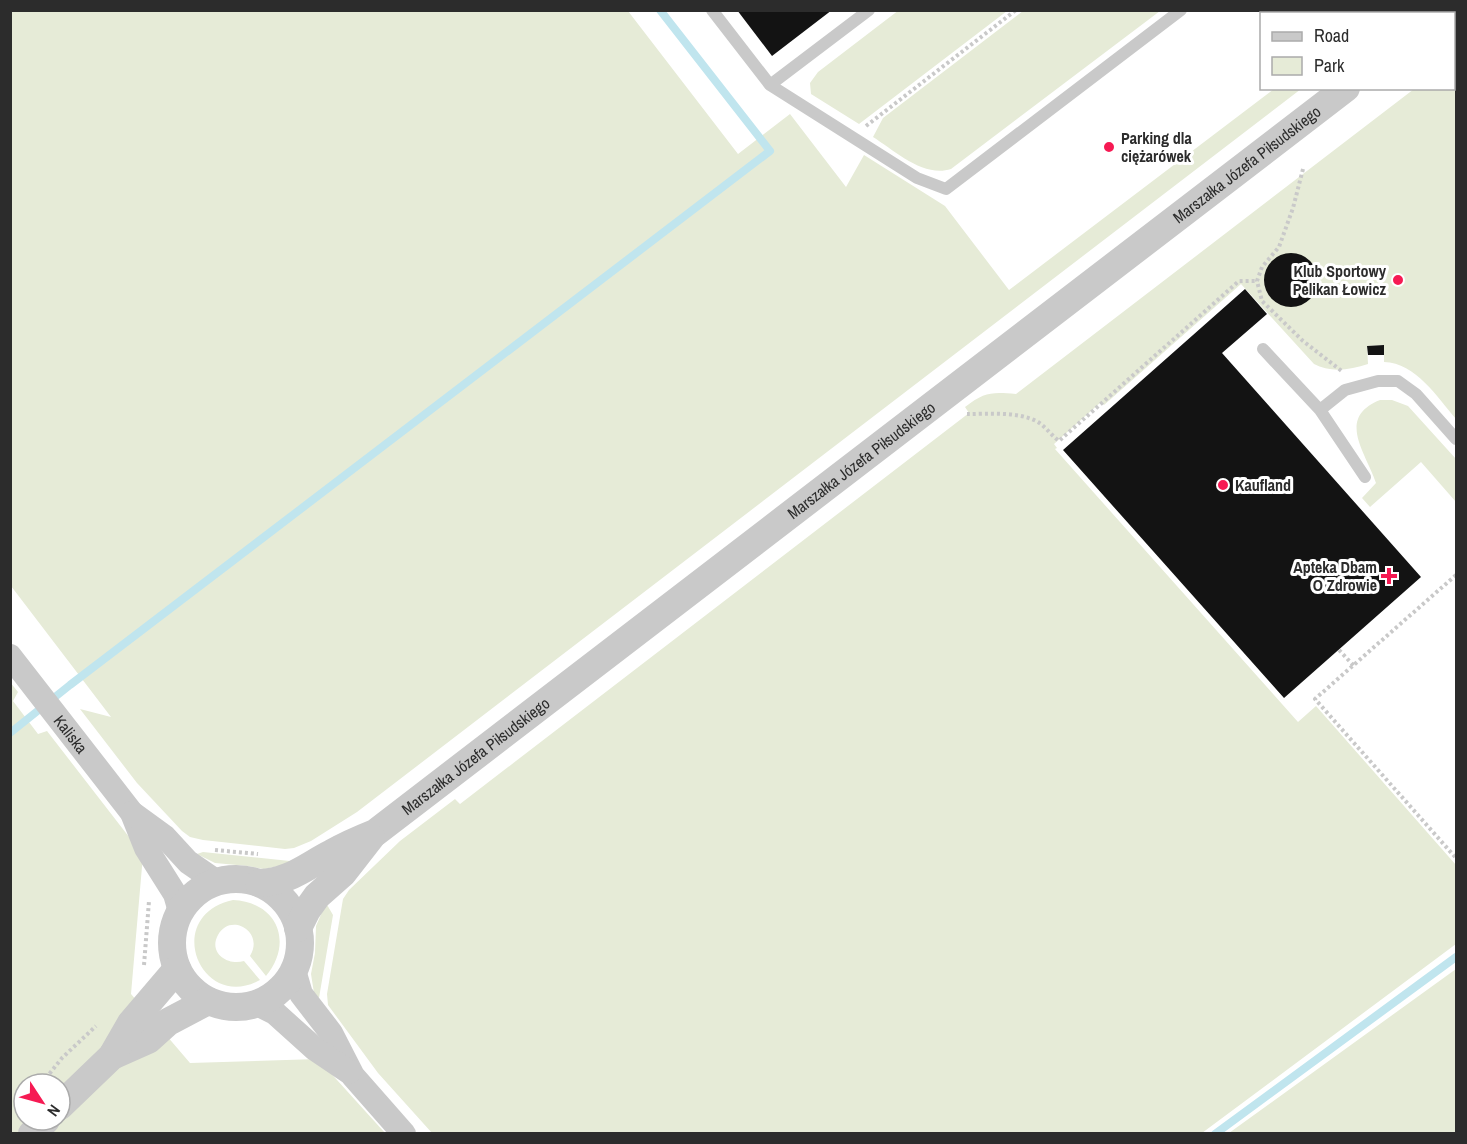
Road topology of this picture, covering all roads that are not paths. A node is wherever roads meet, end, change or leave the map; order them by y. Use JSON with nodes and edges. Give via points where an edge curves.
{"nodes":[{"id":1,"x":712,"y":10,"type":"edge"},
{"id":2,"x":869,"y":10,"type":"edge"},
{"id":3,"x":1181,"y":10,"type":"edge"},
{"id":4,"x":770,"y":86,"type":"junction"},
{"id":5,"x":1343,"y":90,"type":"edge"},
{"id":6,"x":1263,"y":349,"type":"dead end"},
{"id":7,"x":1320,"y":410,"type":"junction"},
{"id":8,"x":1456,"y":439,"type":"edge"},
{"id":9,"x":1365,"y":477,"type":"dead end"},
{"id":10,"x":10,"y":656,"type":"edge"},
{"id":11,"x":132,"y":813,"type":"junction"},
{"id":12,"x":375,"y":833,"type":"junction"},
{"id":13,"x":217,"y":882,"type":"junction"},
{"id":14,"x":259,"y":883,"type":"junction"},
{"id":15,"x":180,"y":911,"type":"junction"},
{"id":16,"x":298,"y":928,"type":"junction"},
{"id":17,"x":177,"y":969,"type":"junction"},
{"id":18,"x":294,"y":970,"type":"junction"},
{"id":19,"x":208,"y":1001,"type":"junction"},
{"id":20,"x":257,"y":1004,"type":"junction"},
{"id":21,"x":112,"y":1056,"type":"junction"},
{"id":22,"x":353,"y":1076,"type":"junction"},
{"id":23,"x":72,"y":1094,"type":"edge"},
{"id":24,"x":404,"y":1134,"type":"edge"}],
"edges":[{"from":1,"to":4,"type":"lane"},
{"from":2,"to":4,"type":"lane"},
{"from":3,"to":4,"type":"lane","via":[[946,189],[917,178]]},
{"from":5,"to":12,"type":"street","name":"Marszałka Józefa Piłsudskiego"},
{"from":6,"to":7,"type":"lane"},
{"from":7,"to":8,"type":"lane","via":[[1345,390],[1378,381],[1398,381],[1416,394]]},
{"from":7,"to":9,"type":"lane"},
{"from":10,"to":11,"type":"street","name":"Kaliska"},
{"from":11,"to":13,"type":"street","name":"Kaliska"},
{"from":11,"to":15,"type":"street","name":"Kaliska"},
{"from":12,"to":14,"type":"street","name":"Marszałka Józefa Piłsudskiego","via":[[276,883]]},
{"from":12,"to":16,"type":"street","name":"Marszałka Józefa Piłsudskiego","via":[[343,873],[317,896]]},
{"from":13,"to":14,"type":"street","via":[[238,879]]},
{"from":13,"to":15,"type":"street","via":[[192,896]]},
{"from":14,"to":16,"type":"street","via":[[288,906]]},
{"from":15,"to":17,"type":"street","via":[[172,946]]},
{"from":16,"to":18,"type":"street","via":[[300,943]]},
{"from":17,"to":19,"type":"street","via":[[195,993]]},
{"from":17,"to":21,"type":"street","via":[[132,1023]]},
{"from":18,"to":20,"type":"street","via":[[285,985]]},
{"from":18,"to":22,"type":"street","via":[[301,994],[331,1033]]},
{"from":19,"to":20,"type":"street","via":[[232,1007]]},
{"from":19,"to":21,"type":"street","via":[[168,1022],[148,1040]]},
{"from":20,"to":22,"type":"street","via":[[275,1013]]},
{"from":21,"to":23,"type":"street"},
{"from":22,"to":24,"type":"street"}]}
